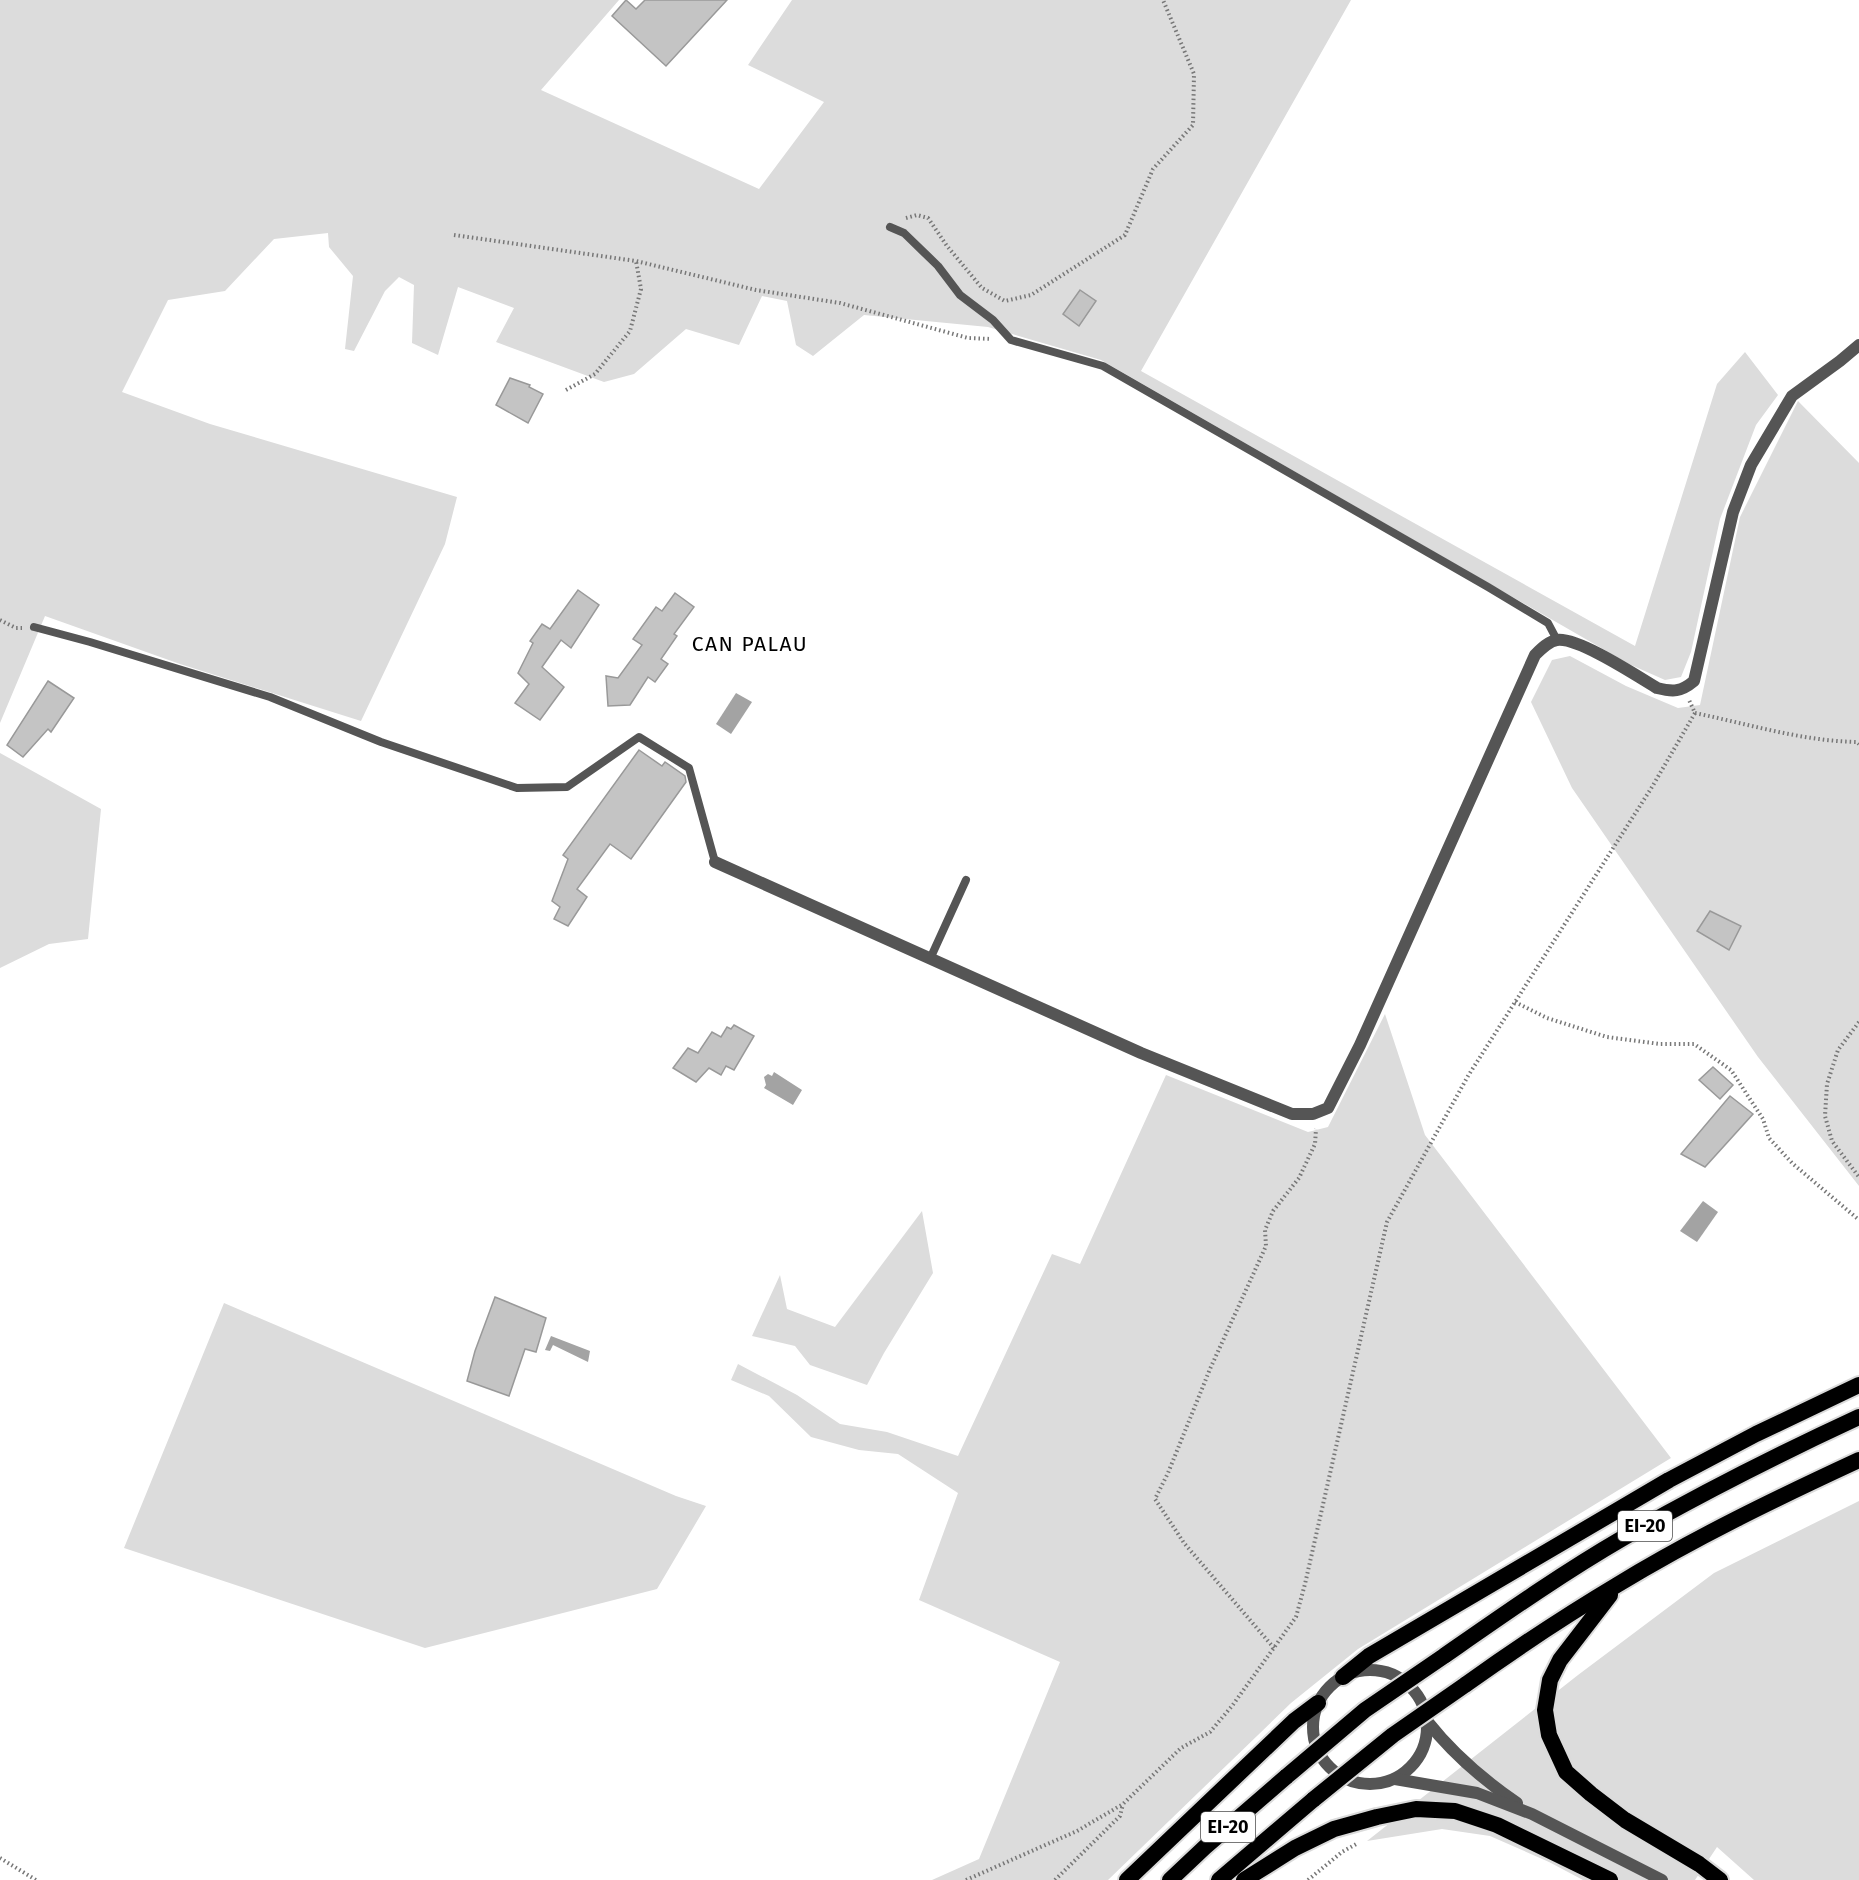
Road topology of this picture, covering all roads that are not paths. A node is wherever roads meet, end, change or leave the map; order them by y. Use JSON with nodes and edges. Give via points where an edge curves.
{"nodes":[{"id":1,"x":890,"y":227,"type":"road end"},
{"id":2,"x":1859,"y":345,"type":"edge"},
{"id":3,"x":34,"y":627,"type":"road end"},
{"id":4,"x":1557,"y":640,"type":"junction"},
{"id":5,"x":715,"y":862,"type":"joint"},
{"id":6,"x":966,"y":880,"type":"dead end"},
{"id":7,"x":930,"y":959,"type":"junction"},
{"id":8,"x":1859,"y":1385,"type":"edge"},
{"id":9,"x":1859,"y":1417,"type":"edge"},
{"id":10,"x":1859,"y":1460,"type":"edge"},
{"id":11,"x":1618,"y":1584,"type":"junction"},
{"id":12,"x":1343,"y":1677,"type":"junction"},
{"id":13,"x":1318,"y":1703,"type":"junction"},
{"id":14,"x":1427,"y":1721,"type":"junction"},
{"id":15,"x":1395,"y":1779,"type":"junction"},
{"id":16,"x":1532,"y":1814,"type":"junction"},
{"id":17,"x":1127,"y":1880,"type":"edge"},
{"id":18,"x":1170,"y":1880,"type":"edge"},
{"id":19,"x":1219,"y":1880,"type":"edge"},
{"id":20,"x":1244,"y":1880,"type":"edge"},
{"id":21,"x":1610,"y":1880,"type":"edge"},
{"id":22,"x":1662,"y":1880,"type":"edge"},
{"id":23,"x":1720,"y":1880,"type":"edge"}],
"edges":[{"from":1,"to":4,"type":"lane","via":[[904,233],[938,266],[960,295],[993,320],[1011,340],[1103,366],[1488,586],[1548,623]]},
{"from":2,"to":4,"type":"street","via":[[1792,396],[1751,465],[1732,512],[1694,681],[1672,692],[1657,688],[1575,641]]},
{"from":3,"to":5,"type":"lane","via":[[270,697],[381,742],[516,788],[567,787],[639,737],[689,768]]},
{"from":4,"to":7,"type":"street","via":[[1534,655],[1360,1045],[1328,1108],[1313,1114],[1292,1114],[1141,1053]]},
{"from":5,"to":7,"type":"street"},
{"from":6,"to":7,"type":"lane"},
{"from":8,"to":12,"type":"highway","via":[[1669,1480],[1370,1656]]},
{"from":9,"to":18,"type":"highway","number":"EI-20","bridge":true,"via":[[1711,1489],[1534,1594],[1365,1710]]},
{"from":10,"to":11,"type":"highway","number":"EI-20"},
{"from":11,"to":19,"type":"highway","number":"EI-20","bridge":true,"via":[[1537,1634],[1393,1735]]},
{"from":11,"to":23,"type":"highway","via":[[1565,1652],[1550,1680],[1545,1710],[1549,1735],[1566,1772],[1591,1794]]},
{"from":12,"to":13,"type":"street"},
{"from":12,"to":14,"type":"street","via":[[1379,1671],[1397,1677],[1412,1688]]},
{"from":13,"to":15,"type":"street","via":[[1312,1723],[1316,1747],[1328,1767],[1353,1782],[1376,1785]]},
{"from":13,"to":17,"type":"highway","via":[[1294,1721]]},
{"from":14,"to":15,"type":"street","via":[[1424,1747],[1413,1766]]},
{"from":14,"to":16,"type":"street","via":[[1459,1759]]},
{"from":15,"to":16,"type":"street","via":[[1477,1793]]},
{"from":16,"to":22,"type":"street"},
{"from":20,"to":21,"type":"highway","via":[[1294,1848],[1334,1829],[1416,1809],[1455,1811],[1497,1825]]}]}
